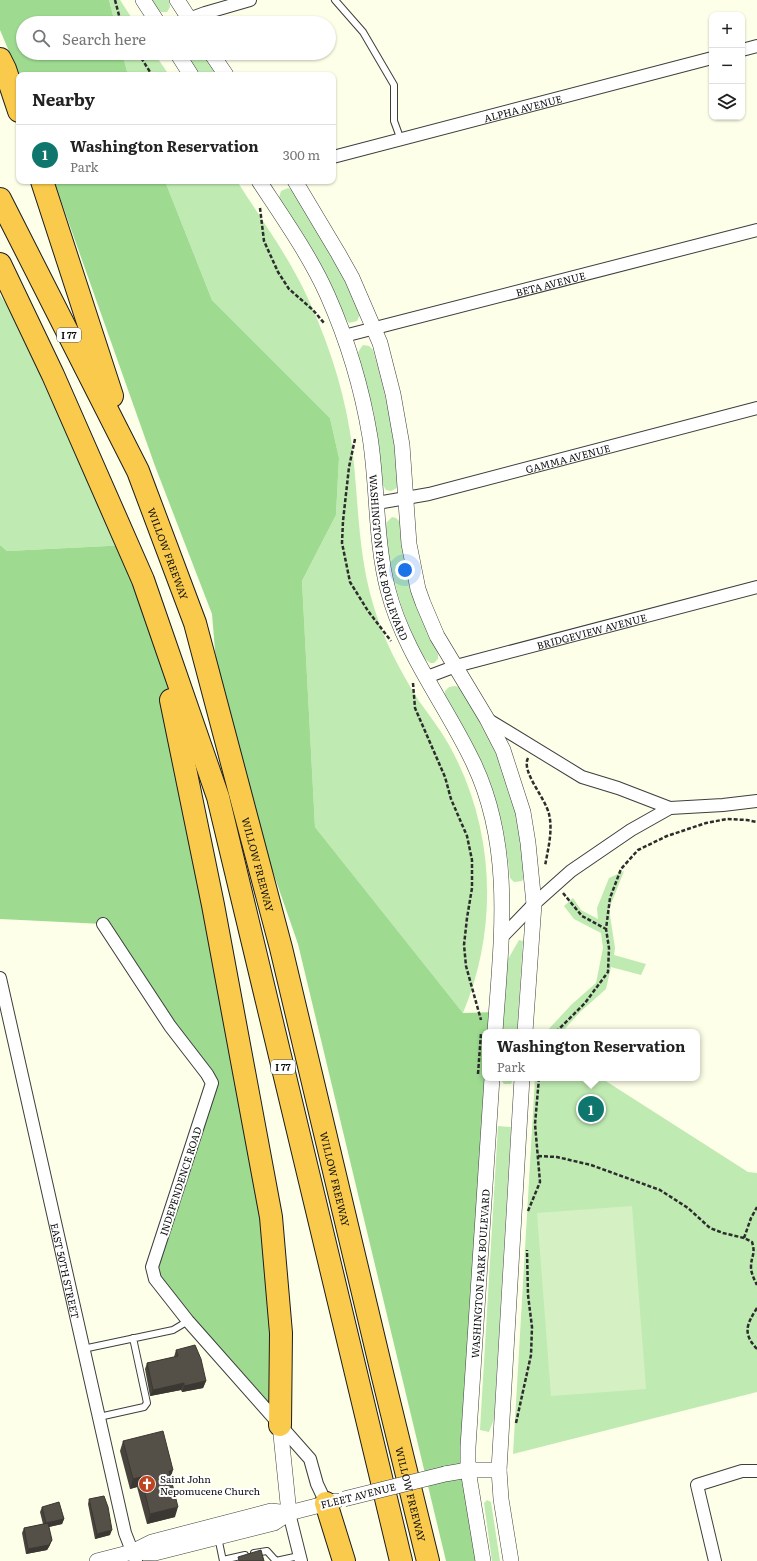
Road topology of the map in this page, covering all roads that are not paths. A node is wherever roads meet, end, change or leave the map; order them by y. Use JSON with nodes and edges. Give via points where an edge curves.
{"nodes":[{"id":1,"x":143,"y":0,"type":"edge"},
{"id":2,"x":177,"y":0,"type":"edge"},
{"id":3,"x":250,"y":0,"type":"edge"},
{"id":4,"x":335,"y":0,"type":"edge"},
{"id":5,"x":153,"y":16,"type":"edge"},
{"id":6,"x":184,"y":16,"type":"edge"},
{"id":7,"x":203,"y":16,"type":"edge"},
{"id":8,"x":757,"y":46,"type":"edge"},
{"id":9,"x":745,"y":49,"type":"edge"},
{"id":10,"x":0,"y":59,"type":"edge"},
{"id":11,"x":709,"y":59,"type":"edge"},
{"id":12,"x":181,"y":60,"type":"edge"},
{"id":13,"x":216,"y":60,"type":"edge"},
{"id":14,"x":189,"y":72,"type":"edge"},
{"id":15,"x":224,"y":72,"type":"edge"},
{"id":16,"x":16,"y":102,"type":"edge"},
{"id":17,"x":401,"y":140,"type":"junction"},
{"id":18,"x":336,"y":157,"type":"edge"},
{"id":19,"x":43,"y":184,"type":"edge"},
{"id":20,"x":264,"y":184,"type":"edge"},
{"id":21,"x":297,"y":184,"type":"edge"},
{"id":22,"x":0,"y":199,"type":"edge"},
{"id":23,"x":757,"y":230,"type":"edge"},
{"id":24,"x":0,"y":264,"type":"edge"},
{"id":25,"x":0,"y":294,"type":"edge"},
{"id":26,"x":374,"y":329,"type":"junction"},
{"id":27,"x":344,"y":336,"type":"junction"},
{"id":28,"x":53,"y":375,"type":"junction"},
{"id":29,"x":757,"y":408,"type":"edge"},
{"id":30,"x":138,"y":471,"type":"junction"},
{"id":31,"x":407,"y":498,"type":"junction"},
{"id":32,"x":377,"y":503,"type":"junction"},
{"id":33,"x":143,"y":580,"type":"junction"},
{"id":34,"x":757,"y":587,"type":"edge"},
{"id":35,"x":456,"y":666,"type":"junction"},
{"id":36,"x":420,"y":678,"type":"junction"},
{"id":37,"x":487,"y":719,"type":"junction"},
{"id":38,"x":757,"y":801,"type":"edge"},
{"id":39,"x":670,"y":808,"type":"junction"},
{"id":40,"x":534,"y":904,"type":"junction"},
{"id":41,"x":103,"y":924,"type":"dead end"},
{"id":42,"x":501,"y":938,"type":"junction"},
{"id":43,"x":0,"y":978,"type":"edge"},
{"id":44,"x":495,"y":1029,"type":"edge"},
{"id":45,"x":525,"y":1029,"type":"edge"},
{"id":46,"x":485,"y":1081,"type":"edge"},
{"id":47,"x":522,"y":1081,"type":"edge"},
{"id":48,"x":188,"y":1321,"type":"junction"},
{"id":49,"x":133,"y":1338,"type":"junction"},
{"id":50,"x":83,"y":1349,"type":"junction"},
{"id":51,"x":99,"y":1417,"type":"junction"},
{"id":52,"x":280,"y":1426,"type":"junction"},
{"id":53,"x":468,"y":1470,"type":"junction"},
{"id":54,"x":499,"y":1470,"type":"junction"},
{"id":55,"x":757,"y":1471,"type":"edge"},
{"id":56,"x":335,"y":1501,"type":"junction"},
{"id":57,"x":289,"y":1513,"type":"junction"},
{"id":58,"x":218,"y":1537,"type":"junction"},
{"id":59,"x":134,"y":1557,"type":"edge"},
{"id":60,"x":300,"y":1559,"type":"edge"},
{"id":61,"x":97,"y":1561,"type":"edge"},
{"id":62,"x":223,"y":1561,"type":"edge"},
{"id":63,"x":276,"y":1561,"type":"edge"},
{"id":64,"x":344,"y":1561,"type":"edge"},
{"id":65,"x":401,"y":1561,"type":"edge"},
{"id":66,"x":428,"y":1561,"type":"edge"},
{"id":67,"x":483,"y":1561,"type":"edge"},
{"id":68,"x":510,"y":1561,"type":"edge"},
{"id":69,"x":715,"y":1561,"type":"edge"}],
"edges":[{"from":1,"to":5,"type":"street"},
{"from":2,"to":6,"type":"street"},
{"from":3,"to":7,"type":"street"},
{"from":4,"to":17,"type":"lane","via":[[363,32],[394,85],[394,121]]},
{"from":8,"to":9,"type":"street"},
{"from":10,"to":16,"type":"highway"},
{"from":11,"to":17,"type":"street","name":"ALPHA AVENUE"},
{"from":12,"to":14,"type":"street"},
{"from":13,"to":15,"type":"street"},
{"from":17,"to":18,"type":"street","name":"ALPHA AVENUE"},
{"from":19,"to":30,"type":"highway"},
{"from":20,"to":27,"type":"street","name":"WASHINGTON PARK BOULEVARD","via":[[326,292]]},
{"from":21,"to":26,"type":"street","name":"WASHINGTON PARK BOULEVARD","via":[[345,266]]},
{"from":22,"to":30,"type":"highway","name":"WILLOW FREEWAY","number":"I 77"},
{"from":23,"to":26,"type":"street","name":"BETA AVENUE"},
{"from":24,"to":28,"type":"highway","number":"I 77"},
{"from":25,"to":28,"type":"highway"},
{"from":26,"to":27,"type":"street","name":"BETA AVENUE"},
{"from":26,"to":31,"type":"street","name":"WASHINGTON PARK BOULEVARD","via":[[380,343],[398,419]]},
{"from":27,"to":32,"type":"street","name":"WASHINGTON PARK BOULEVARD","via":[[365,411]]},
{"from":28,"to":33,"type":"highway","number":"I 77"},
{"from":29,"to":31,"type":"street","name":"GAMMA AVENUE"},
{"from":30,"to":66,"type":"highway","name":"WILLOW FREEWAY","number":"I 77","via":[[195,624],[219,714],[281,948]]},
{"from":31,"to":32,"type":"street","name":"GAMMA AVENUE"},
{"from":31,"to":35,"type":"street","name":"WASHINGTON PARK BOULEVARD","via":[[409,544],[418,589],[437,636]]},
{"from":32,"to":36,"type":"street","name":"WASHINGTON PARK BOULEVARD","via":[[379,541],[388,589]]},
{"from":33,"to":52,"type":"highway","via":[[178,726],[271,1217],[281,1333]]},
{"from":33,"to":65,"type":"highway","number":"I 77","via":[[218,797]]},
{"from":34,"to":35,"type":"street","name":"BRIDGEVIEW AVENUE"},
{"from":35,"to":36,"type":"street","name":"BRIDGEVIEW AVENUE"},
{"from":35,"to":37,"type":"street","name":"WASHINGTON PARK BOULEVARD"},
{"from":36,"to":42,"type":"street","name":"WASHINGTON PARK BOULEVARD","via":[[464,743],[488,799],[496,830],[502,889]]},
{"from":37,"to":39,"type":"street","name":"WASHINGTON PARK BOULEVARD","via":[[582,777]]},
{"from":37,"to":40,"type":"street","name":"WASHINGTON PARK BOULEVARD","via":[[503,750],[522,812]]},
{"from":38,"to":39,"type":"street","name":"WASHINGTON PARK BOULEVARD"},
{"from":39,"to":40,"type":"street","name":"WASHINGTON PARK BOULEVARD","via":[[570,871]]},
{"from":40,"to":42,"type":"street","name":"WASHINGTON PARK BOULEVARD"},
{"from":40,"to":45,"type":"street","name":"WASHINGTON PARK BOULEVARD"},
{"from":41,"to":48,"type":"street","name":"INDEPENDENCE ROAD","via":[[170,1026],[212,1083],[152,1267],[155,1279]]},
{"from":42,"to":44,"type":"street","name":"WASHINGTON PARK BOULEVARD"},
{"from":43,"to":50,"type":"street","name":"EAST 50TH STREET"},
{"from":46,"to":53,"type":"street","name":"WASHINGTON PARK BOULEVARD"},
{"from":47,"to":54,"type":"street"},
{"from":48,"to":49,"type":"lane","via":[[173,1330]]},
{"from":48,"to":52,"type":"street","name":"INDEPENDENCE ROAD"},
{"from":49,"to":50,"type":"lane"},
{"from":49,"to":51,"type":"lane","via":[[147,1403],[144,1407]]},
{"from":50,"to":51,"type":"street","name":"EAST 50TH STREET"},
{"from":51,"to":59,"type":"street","name":"EAST 50TH STREET","via":[[125,1533]]},
{"from":52,"to":56,"type":"street","name":"INDEPENDENCE ROAD","via":[[310,1459],[316,1484]]},
{"from":52,"to":57,"type":"street"},
{"from":53,"to":54,"type":"street","name":"FLEET AVENUE"},
{"from":53,"to":56,"type":"street","name":"FLEET AVENUE","bridge":true},
{"from":53,"to":67,"type":"street","name":"WASHINGTON PARK BOULEVARD"},
{"from":54,"to":68,"type":"street"},
{"from":55,"to":69,"type":"street","via":[[742,1471],[697,1485]]},
{"from":56,"to":57,"type":"street","name":"FLEET AVENUE"},
{"from":56,"to":64,"type":"highway"},
{"from":57,"to":58,"type":"street","name":"FLEET AVENUE","via":[[274,1523]]},
{"from":57,"to":59,"type":"street","name":"FLEET AVENUE","via":[[271,1511],[152,1542]]},
{"from":57,"to":60,"type":"street"},
{"from":58,"to":59,"type":"street","name":"FLEET AVENUE"},
{"from":58,"to":62,"type":"lane"},
{"from":59,"to":61,"type":"street","name":"FLEET AVENUE"},
{"from":60,"to":63,"type":"lane"},
{"from":62,"to":63,"type":"lane","via":[[265,1550]]}]}
